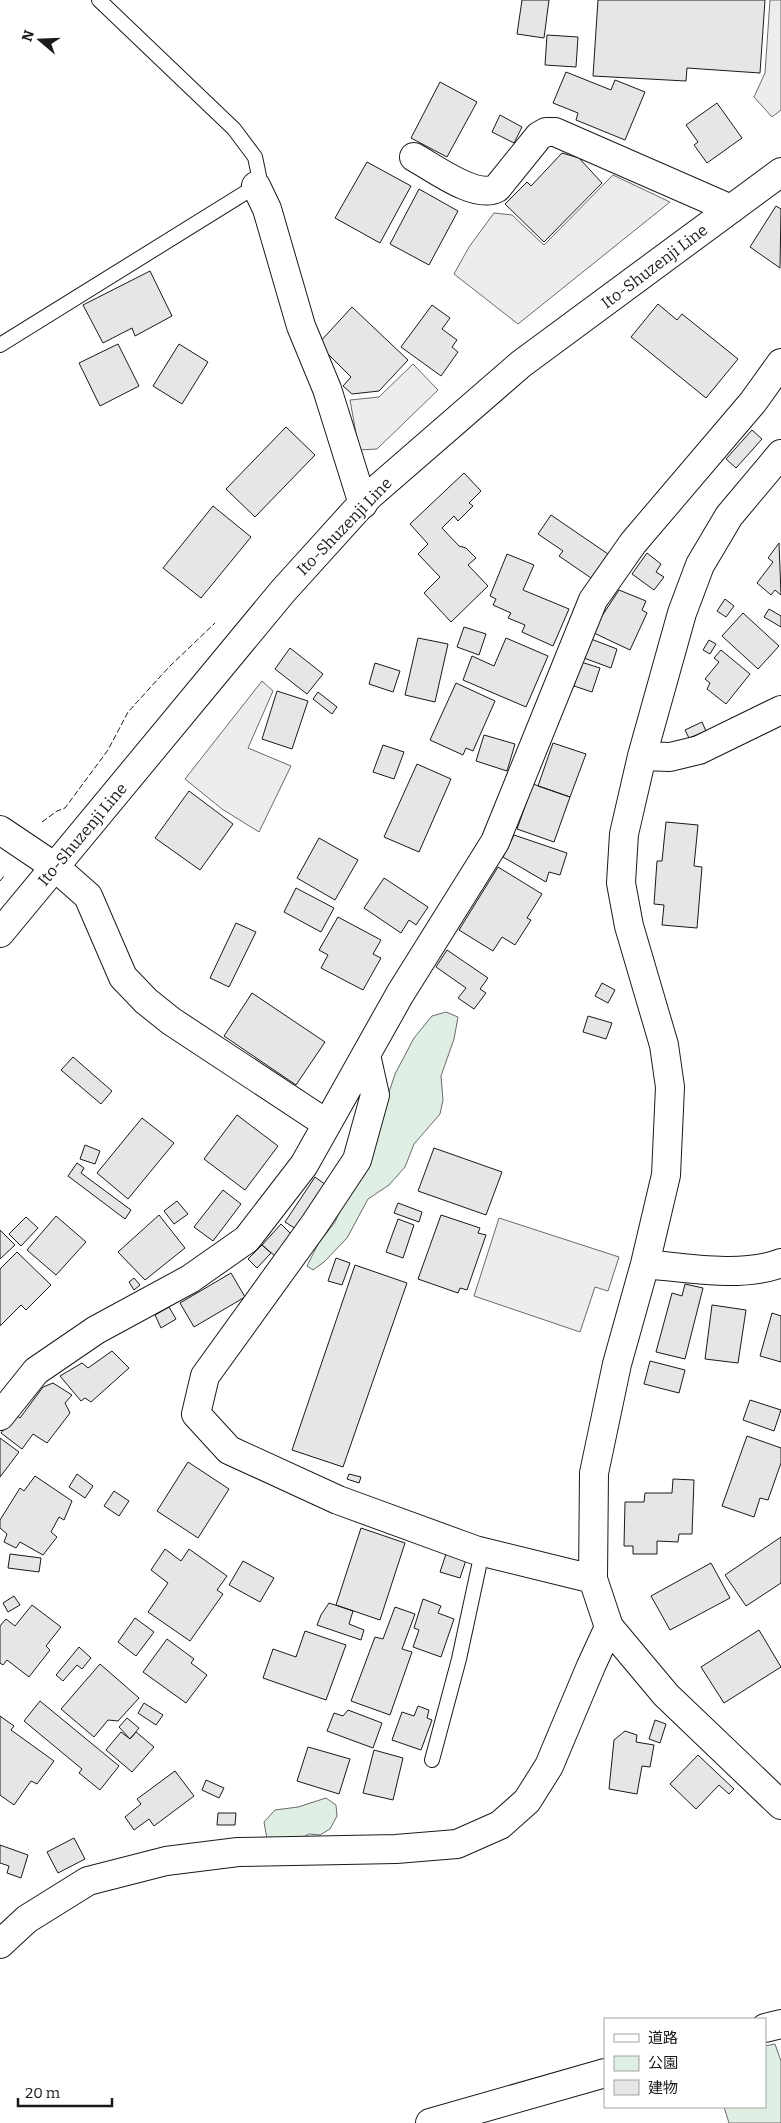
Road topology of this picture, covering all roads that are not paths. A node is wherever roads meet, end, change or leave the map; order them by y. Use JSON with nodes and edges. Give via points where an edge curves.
{"nodes":[{"id":1,"x":99,"y":0,"type":"edge"},
{"id":2,"x":414,"y":157,"type":"dead end"},
{"id":3,"x":781,"y":172,"type":"edge"},
{"id":4,"x":256,"y":186,"type":"junction"},
{"id":5,"x":731,"y":209,"type":"junction"},
{"id":6,"x":0,"y":345,"type":"edge"},
{"id":7,"x":781,"y":363,"type":"edge"},
{"id":8,"x":781,"y":454,"type":"edge"},
{"id":9,"x":363,"y":504,"type":"junction"},
{"id":10,"x":781,"y":710,"type":"edge"},
{"id":11,"x":642,"y":756,"type":"junction"},
{"id":12,"x":0,"y":830,"type":"edge"},
{"id":13,"x":55,"y":867,"type":"junction"},
{"id":14,"x":0,"y":934,"type":"edge"},
{"id":15,"x":366,"y":1055,"type":"junction"},
{"id":16,"x":327,"y":1124,"type":"junction"},
{"id":17,"x":781,"y":1263,"type":"edge"},
{"id":18,"x":645,"y":1264,"type":"junction"},
{"id":19,"x":0,"y":1416,"type":"edge"},
{"id":20,"x":482,"y":1552,"type":"junction"},
{"id":21,"x":593,"y":1579,"type":"junction"},
{"id":22,"x":609,"y":1628,"type":"junction"},
{"id":23,"x":432,"y":1760,"type":"dead end"},
{"id":24,"x":781,"y":1805,"type":"edge"},
{"id":25,"x":0,"y":1944,"type":"edge"},
{"id":26,"x":781,"y":2024,"type":"edge"},
{"id":27,"x":766,"y":2028,"type":"edge"},
{"id":28,"x":604,"y":2073,"type":"edge"},
{"id":29,"x":430,"y":2123,"type":"edge"}],
"edges":[{"from":1,"to":4,"type":"lane","via":[[234,129],[255,156],[259,176]]},
{"from":2,"to":5,"type":"street","via":[[474,189],[491,192],[539,136],[555,132]]},
{"from":3,"to":5,"type":"street","name":"Ito-Shuzenji Line"},
{"from":4,"to":6,"type":"lane"},
{"from":4,"to":9,"type":"street","via":[[267,209],[301,326],[327,389]]},
{"from":5,"to":9,"type":"street","name":"Ito-Shuzenji Line","via":[[521,364]]},
{"from":7,"to":15,"type":"street","via":[[753,402],[633,543],[593,600],[495,842],[400,994]]},
{"from":8,"to":11,"type":"street","via":[[729,516],[700,565],[682,613]]},
{"from":9,"to":13,"type":"street","name":"Ito-Shuzenji Line","via":[[283,591]]},
{"from":10,"to":11,"type":"street","via":[[699,750],[670,757]]},
{"from":11,"to":18,"type":"street","via":[[624,834],[621,884],[629,926],[664,1044],[670,1088],[666,1175]]},
{"from":12,"to":13,"type":"street"},
{"from":13,"to":14,"type":"street","name":"Ito-Shuzenji Line"},
{"from":13,"to":16,"type":"street","via":[[88,896],[123,977],[146,1001]]},
{"from":15,"to":16,"type":"street"},
{"from":15,"to":20,"type":"street","via":[[375,1095],[356,1160],[314,1225],[205,1376],[196,1414],[229,1450],[338,1500]]},
{"from":16,"to":19,"type":"street","via":[[304,1165],[247,1239],[190,1279],[96,1330],[36,1372]]},
{"from":17,"to":18,"type":"street","via":[[767,1268],[712,1270]]},
{"from":18,"to":21,"type":"street","via":[[617,1364],[594,1473]]},
{"from":20,"to":21,"type":"street"},
{"from":20,"to":23,"type":"lane"},
{"from":21,"to":22,"type":"street"},
{"from":22,"to":24,"type":"street","via":[[666,1695]]},
{"from":22,"to":25,"type":"street","via":[[549,1766],[527,1801],[500,1825],[457,1844],[396,1849],[238,1852],[166,1860],[88,1881],[27,1919]]},
{"from":26,"to":27,"type":"street"},
{"from":28,"to":29,"type":"street"}]}
